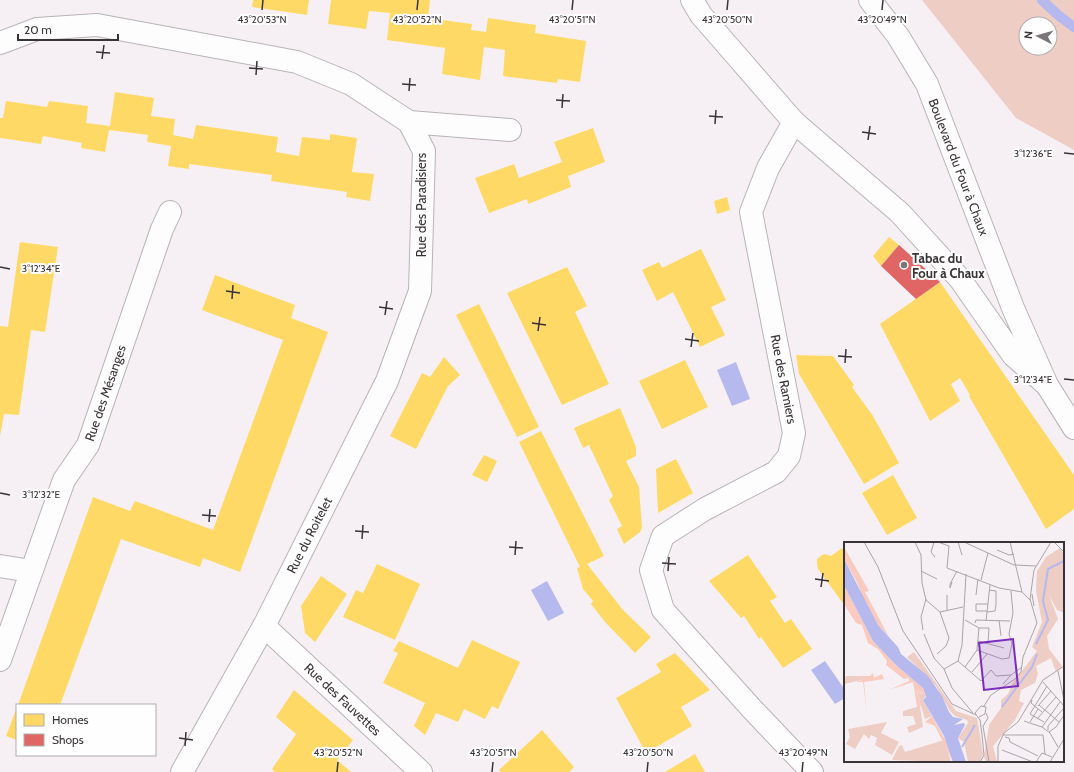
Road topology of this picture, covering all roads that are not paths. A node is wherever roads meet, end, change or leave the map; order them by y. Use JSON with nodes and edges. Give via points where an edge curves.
{"nodes":[{"id":1,"x":692,"y":0,"type":"edge"},
{"id":2,"x":870,"y":0,"type":"edge"},
{"id":3,"x":0,"y":43,"type":"edge"},
{"id":4,"x":409,"y":122,"type":"junction"},
{"id":5,"x":794,"y":122,"type":"junction"},
{"id":6,"x":510,"y":130,"type":"dead end"},
{"id":7,"x":170,"y":212,"type":"dead end"},
{"id":8,"x":420,"y":291,"type":"joint"},
{"id":9,"x":1047,"y":385,"type":"junction"},
{"id":10,"x":1074,"y":428,"type":"edge"},
{"id":11,"x":0,"y":566,"type":"edge"},
{"id":12,"x":31,"y":571,"type":"junction"},
{"id":13,"x":264,"y":626,"type":"junction"},
{"id":14,"x":0,"y":660,"type":"edge"},
{"id":15,"x":182,"y":772,"type":"edge"},
{"id":16,"x":421,"y":772,"type":"edge"},
{"id":17,"x":812,"y":772,"type":"edge"}],
"edges":[{"from":1,"to":5,"type":"street","via":[[701,15]]},
{"from":2,"to":9,"type":"street","name":"Boulevard du Four à Chaux","via":[[898,36],[927,84],[1013,308]]},
{"from":3,"to":4,"type":"street","name":"Rue des Paradisiers","via":[[37,30],[97,25],[297,62],[351,84]]},
{"from":4,"to":6,"type":"street","name":"Rue des Paradisiers"},
{"from":4,"to":8,"type":"street","name":"Rue des Paradisiers","via":[[424,151]]},
{"from":5,"to":9,"type":"street","via":[[900,213],[960,279],[1013,355]]},
{"from":5,"to":17,"type":"street","name":"Rue des Ramiers","via":[[768,168],[751,212],[794,433],[789,456],[776,472],[705,509],[663,536],[651,570],[663,610]]},
{"from":7,"to":12,"type":"street","name":"Rue des Mésanges","via":[[88,445],[64,480]]},
{"from":8,"to":13,"type":"street","name":"Rue du Roitelet","via":[[386,381]]},
{"from":9,"to":10,"type":"street","name":"Boulevard du Four à Chaux"},
{"from":11,"to":12,"type":"street"},
{"from":12,"to":14,"type":"street","name":"Rue des Mésanges"},
{"from":13,"to":15,"type":"street","name":"Rue du Roitelet"},
{"from":13,"to":16,"type":"street","name":"Rue des Fauvettes"}]}
